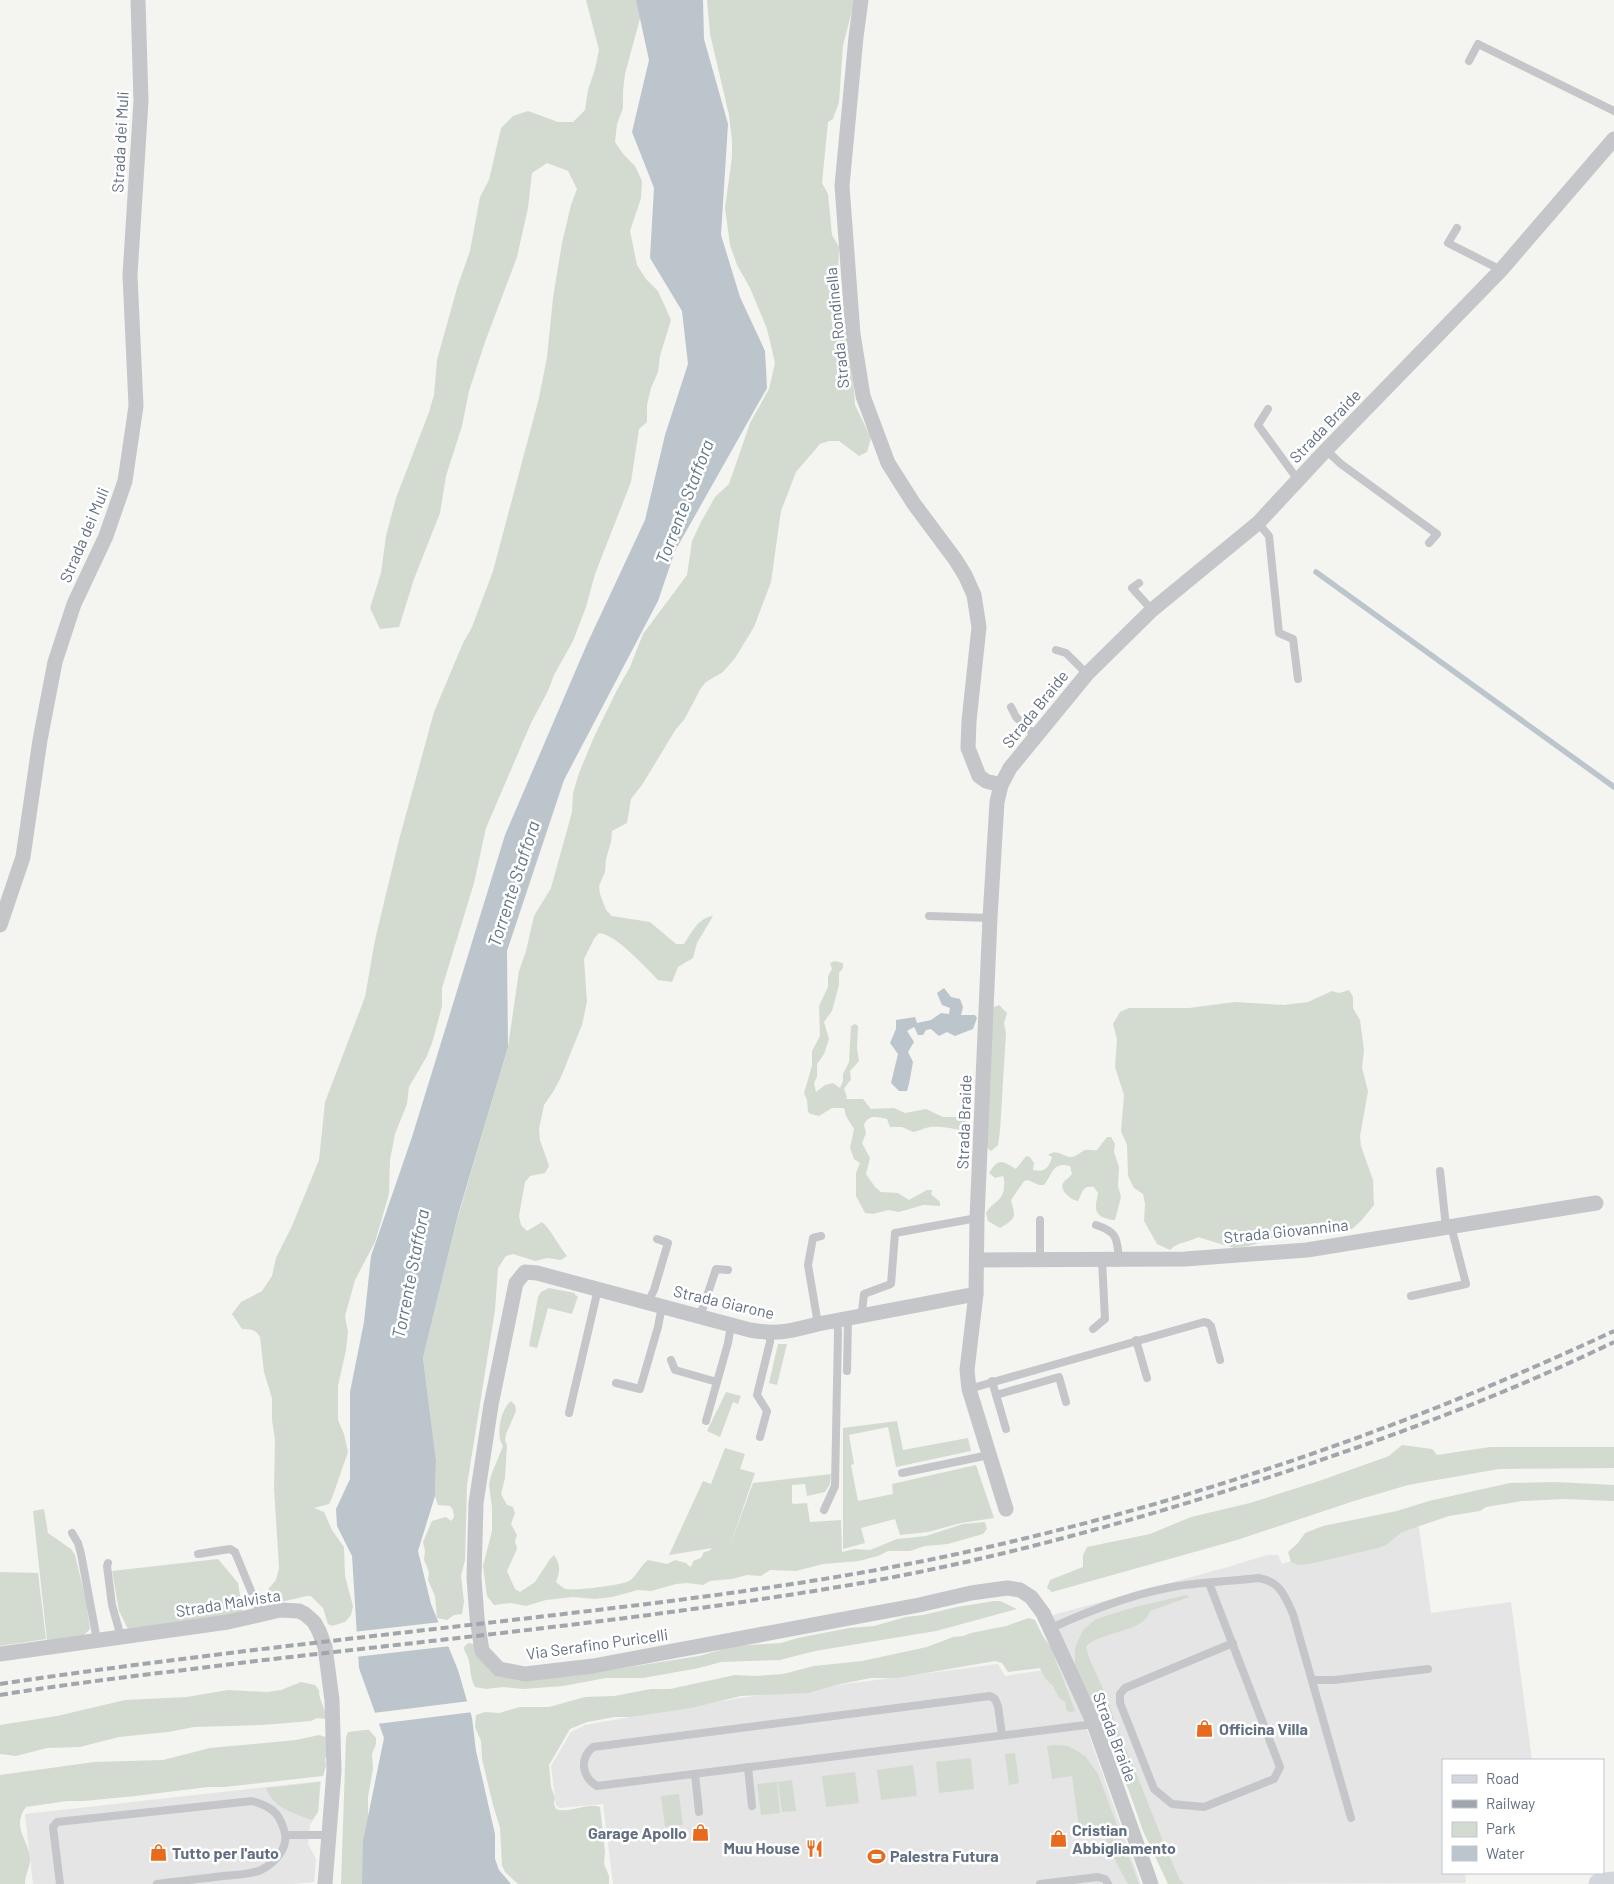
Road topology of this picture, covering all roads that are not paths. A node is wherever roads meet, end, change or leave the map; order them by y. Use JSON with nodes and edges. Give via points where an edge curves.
{"nodes":[{"id":1,"x":138,"y":0,"type":"edge"},
{"id":2,"x":861,"y":0,"type":"edge"},
{"id":3,"x":1469,"y":61,"type":"dead end"},
{"id":4,"x":1614,"y":111,"type":"edge"},
{"id":5,"x":1614,"y":139,"type":"edge"},
{"id":6,"x":1457,"y":228,"type":"dead end"},
{"id":7,"x":1501,"y":270,"type":"junction"},
{"id":8,"x":1268,"y":409,"type":"dead end"},
{"id":9,"x":1326,"y":450,"type":"junction"},
{"id":10,"x":1298,"y":480,"type":"junction"},
{"id":11,"x":1258,"y":523,"type":"junction"},
{"id":12,"x":1429,"y":543,"type":"dead end"},
{"id":13,"x":1139,"y":582,"type":"dead end"},
{"id":14,"x":1152,"y":610,"type":"junction"},
{"id":15,"x":1056,"y":650,"type":"dead end"},
{"id":16,"x":1087,"y":674,"type":"junction"},
{"id":17,"x":1298,"y":679,"type":"dead end"},
{"id":18,"x":1011,"y":707,"type":"dead end"},
{"id":19,"x":1036,"y":736,"type":"junction"},
{"id":20,"x":1001,"y":785,"type":"junction"},
{"id":21,"x":929,"y":916,"type":"dead end"},
{"id":22,"x":990,"y":918,"type":"junction"},
{"id":23,"x":0,"y":925,"type":"edge"},
{"id":24,"x":1440,"y":1171,"type":"dead end"},
{"id":25,"x":1596,"y":1202,"type":"dead end"},
{"id":26,"x":977,"y":1218,"type":"junction"},
{"id":27,"x":1040,"y":1220,"type":"dead end"},
{"id":28,"x":1096,"y":1225,"type":"dead end"},
{"id":29,"x":1448,"y":1227,"type":"junction"},
{"id":30,"x":821,"y":1236,"type":"dead end"},
{"id":31,"x":657,"y":1239,"type":"dead end"},
{"id":32,"x":977,"y":1260,"type":"junction"},
{"id":33,"x":1040,"y":1260,"type":"junction"},
{"id":34,"x":1102,"y":1260,"type":"junction"},
{"id":35,"x":1119,"y":1260,"type":"junction"},
{"id":36,"x":728,"y":1270,"type":"dead end"},
{"id":37,"x":526,"y":1272,"type":"joint"},
{"id":38,"x":598,"y":1289,"type":"junction"},
{"id":39,"x":976,"y":1294,"type":"junction"},
{"id":40,"x":1411,"y":1296,"type":"dead end"},
{"id":41,"x":655,"y":1304,"type":"junction"},
{"id":42,"x":698,"y":1315,"type":"junction"},
{"id":43,"x":848,"y":1318,"type":"junction"},
{"id":44,"x":818,"y":1324,"type":"junction"},
{"id":45,"x":731,"y":1325,"type":"junction"},
{"id":46,"x":1093,"y":1329,"type":"dead end"},
{"id":47,"x":770,"y":1333,"type":"junction"},
{"id":48,"x":1136,"y":1340,"type":"junction"},
{"id":49,"x":671,"y":1360,"type":"dead end"},
{"id":50,"x":1220,"y":1360,"type":"dead end"},
{"id":51,"x":847,"y":1371,"type":"dead end"},
{"id":52,"x":1147,"y":1378,"type":"dead end"},
{"id":53,"x":992,"y":1381,"type":"junction"},
{"id":54,"x":717,"y":1382,"type":"junction"},
{"id":55,"x":616,"y":1383,"type":"dead end"},
{"id":56,"x":969,"y":1388,"type":"junction"},
{"id":57,"x":996,"y":1394,"type":"junction"},
{"id":58,"x":1066,"y":1402,"type":"dead end"},
{"id":59,"x":568,"y":1413,"type":"dead end"},
{"id":60,"x":706,"y":1421,"type":"dead end"},
{"id":61,"x":1006,"y":1429,"type":"dead end"},
{"id":62,"x":760,"y":1437,"type":"dead end"},
{"id":63,"x":989,"y":1455,"type":"junction"},
{"id":64,"x":902,"y":1473,"type":"dead end"},
{"id":65,"x":1006,"y":1509,"type":"dead end"},
{"id":66,"x":824,"y":1510,"type":"dead end"},
{"id":67,"x":72,"y":1533,"type":"dead end"},
{"id":68,"x":198,"y":1554,"type":"dead end"},
{"id":69,"x":108,"y":1563,"type":"dead end"},
{"id":70,"x":1209,"y":1583,"type":"junction"},
{"id":71,"x":1039,"y":1606,"type":"joint"},
{"id":72,"x":261,"y":1615,"type":"junction"},
{"id":73,"x":1050,"y":1628,"type":"junction"},
{"id":74,"x":121,"y":1637,"type":"junction"},
{"id":75,"x":97,"y":1640,"type":"junction"},
{"id":76,"x":1233,"y":1643,"type":"junction"},
{"id":77,"x":0,"y":1654,"type":"edge"},
{"id":78,"x":1428,"y":1669,"type":"dead end"},
{"id":79,"x":1312,"y":1680,"type":"junction"},
{"id":80,"x":1094,"y":1724,"type":"junction"},
{"id":81,"x":1002,"y":1735,"type":"junction"},
{"id":82,"x":748,"y":1767,"type":"junction"},
{"id":83,"x":695,"y":1774,"type":"junction"},
{"id":84,"x":752,"y":1806,"type":"dead end"},
{"id":85,"x":699,"y":1812,"type":"dead end"},
{"id":86,"x":1351,"y":1818,"type":"dead end"},
{"id":87,"x":286,"y":1835,"type":"junction"},
{"id":88,"x":328,"y":1836,"type":"junction"},
{"id":89,"x":1614,"y":1882,"type":"edge"},
{"id":90,"x":60,"y":1884,"type":"edge"},
{"id":91,"x":158,"y":1884,"type":"edge"},
{"id":92,"x":325,"y":1884,"type":"edge"},
{"id":93,"x":1040,"y":1884,"type":"edge"},
{"id":94,"x":1108,"y":1884,"type":"edge"},
{"id":95,"x":1151,"y":1884,"type":"edge"},
{"id":96,"x":1599,"y":1884,"type":"edge"}],
"edges":[{"from":1,"to":23,"type":"street","name":"Strada dei Muli","via":[[141,101],[130,275],[136,406],[128,462],[125,481],[106,536],[74,604],[55,662],[23,857]]},
{"from":2,"to":20,"type":"street","name":"Strada Rondinella","via":[[842,186],[853,334],[862,396],[888,463],[955,559],[974,595],[979,627],[968,748],[979,776]]},
{"from":3,"to":4,"type":"lane","via":[[1478,44]]},
{"from":5,"to":7,"type":"street","name":"Strada Braide"},
{"from":6,"to":7,"type":"lane","via":[[1448,243]]},
{"from":7,"to":9,"type":"street","name":"Strada Braide"},
{"from":8,"to":10,"type":"lane","via":[[1258,426]]},
{"from":9,"to":10,"type":"street","name":"Strada Braide"},
{"from":9,"to":12,"type":"lane","via":[[1437,534]]},
{"from":10,"to":11,"type":"street","name":"Strada Braide"},
{"from":11,"to":14,"type":"street","name":"Strada Braide"},
{"from":11,"to":17,"type":"lane","via":[[1269,536],[1279,633],[1293,639]]},
{"from":13,"to":14,"type":"lane","via":[[1132,588]]},
{"from":14,"to":16,"type":"street","name":"Strada Braide"},
{"from":15,"to":16,"type":"lane","via":[[1066,653]]},
{"from":16,"to":19,"type":"street","name":"Strada Braide"},
{"from":18,"to":19,"type":"lane","via":[[1016,717]]},
{"from":19,"to":20,"type":"street","name":"Strada Braide","via":[[1010,768]]},
{"from":20,"to":22,"type":"street","name":"Strada Braide","via":[[997,802]]},
{"from":21,"to":22,"type":"lane"},
{"from":22,"to":26,"type":"street","name":"Strada Braide"},
{"from":24,"to":29,"type":"lane"},
{"from":25,"to":29,"type":"street","name":"Strada Giovannina"},
{"from":26,"to":32,"type":"street","name":"Strada Braide"},
{"from":26,"to":43,"type":"lane","via":[[895,1233],[891,1284],[864,1294],[862,1311]]},
{"from":27,"to":33,"type":"lane"},
{"from":28,"to":35,"type":"lane","via":[[1108,1229],[1117,1238]]},
{"from":29,"to":35,"type":"street","name":"Strada Giovannina","via":[[1307,1250]]},
{"from":29,"to":40,"type":"lane","via":[[1466,1284]]},
{"from":30,"to":44,"type":"lane","via":[[814,1238],[808,1266]]},
{"from":31,"to":41,"type":"lane","via":[[668,1243],[654,1290]]},
{"from":32,"to":33,"type":"street","name":"Strada Giovannina"},
{"from":32,"to":39,"type":"street","name":"Strada Braide"},
{"from":33,"to":34,"type":"street","name":"Strada Giovannina"},
{"from":34,"to":35,"type":"street","name":"Strada Giovannina"},
{"from":34,"to":46,"type":"lane","via":[[1105,1320]]},
{"from":36,"to":42,"type":"lane","via":[[716,1269]]},
{"from":37,"to":38,"type":"street","name":"Strada Giarone","via":[[537,1272]]},
{"from":37,"to":71,"type":"street","name":"Via Serafino Puricelli","via":[[516,1283],[491,1405],[476,1503],[474,1578],[477,1618],[482,1651],[499,1669],[524,1674],[592,1666],[1007,1588],[1020,1590]]},
{"from":38,"to":41,"type":"street","name":"Strada Giarone"},
{"from":38,"to":59,"type":"lane"},
{"from":39,"to":43,"type":"street","name":"Strada Giarone"},
{"from":39,"to":56,"type":"street","name":"Strada Braide","via":[[967,1370]]},
{"from":41,"to":42,"type":"street","name":"Strada Giarone"},
{"from":41,"to":55,"type":"lane","via":[[658,1327],[640,1389]]},
{"from":42,"to":45,"type":"street","name":"Strada Giarone"},
{"from":43,"to":44,"type":"street","name":"Strada Giarone"},
{"from":43,"to":51,"type":"lane"},
{"from":43,"to":66,"type":"lane","via":[[835,1486]]},
{"from":44,"to":47,"type":"street","name":"Strada Giarone"},
{"from":45,"to":47,"type":"street","name":"Strada Giarone"},
{"from":45,"to":54,"type":"lane"},
{"from":47,"to":62,"type":"lane","via":[[757,1395],[767,1411]]},
{"from":48,"to":50,"type":"lane","via":[[1204,1322],[1208,1323]]},
{"from":48,"to":52,"type":"lane"},
{"from":48,"to":53,"type":"lane"},
{"from":49,"to":54,"type":"lane","via":[[675,1370]]},
{"from":53,"to":56,"type":"lane"},
{"from":53,"to":57,"type":"lane"},
{"from":54,"to":60,"type":"lane"},
{"from":56,"to":63,"type":"street","name":"Strada Braide"},
{"from":57,"to":58,"type":"lane","via":[[1059,1377]]},
{"from":57,"to":61,"type":"lane"},
{"from":63,"to":64,"type":"lane"},
{"from":63,"to":65,"type":"street","name":"Strada Braide"},
{"from":67,"to":75,"type":"lane","via":[[81,1554]]},
{"from":68,"to":72,"type":"lane","via":[[230,1549],[235,1552]]},
{"from":69,"to":74,"type":"lane","via":[[112,1605]]},
{"from":70,"to":73,"type":"lane","via":[[1140,1595]]},
{"from":70,"to":76,"type":"lane"},
{"from":70,"to":79,"type":"lane","via":[[1258,1578],[1278,1586],[1293,1614]]},
{"from":71,"to":73,"type":"street","name":"Strada Braide"},
{"from":72,"to":74,"type":"street","name":"Strada Malvista"},
{"from":72,"to":88,"type":"street","name":"Strada Malvista","via":[[280,1610],[299,1611],[314,1622],[325,1647],[334,1749]]},
{"from":73,"to":80,"type":"street","name":"Strada Braide"},
{"from":74,"to":75,"type":"street","name":"Strada Malvista"},
{"from":75,"to":77,"type":"street","name":"Strada Malvista"},
{"from":76,"to":76,"type":"lane","via":[[1280,1767],[1274,1779],[1204,1807],[1172,1804],[1154,1790],[1120,1702],[1120,1694],[1125,1688]]},
{"from":78,"to":79,"type":"lane"},
{"from":79,"to":86,"type":"lane"},
{"from":80,"to":81,"type":"lane"},
{"from":80,"to":95,"type":"street","name":"Strada Braide"},
{"from":81,"to":82,"type":"lane"},
{"from":81,"to":83,"type":"lane","via":[[998,1706],[990,1696],[593,1746],[583,1763],[588,1779],[597,1786]]},
{"from":82,"to":83,"type":"lane"},
{"from":82,"to":84,"type":"lane"},
{"from":83,"to":85,"type":"lane"},
{"from":87,"to":88,"type":"lane"},
{"from":87,"to":90,"type":"lane","via":[[275,1812],[252,1801],[57,1822],[53,1827]]},
{"from":87,"to":91,"type":"lane","via":[[283,1850],[272,1863],[260,1870]]},
{"from":88,"to":92,"type":"street","name":"Strada Malvista"},
{"from":89,"to":96,"type":"main road"},
{"from":93,"to":94,"type":"lane","via":[[1098,1876]]}]}
